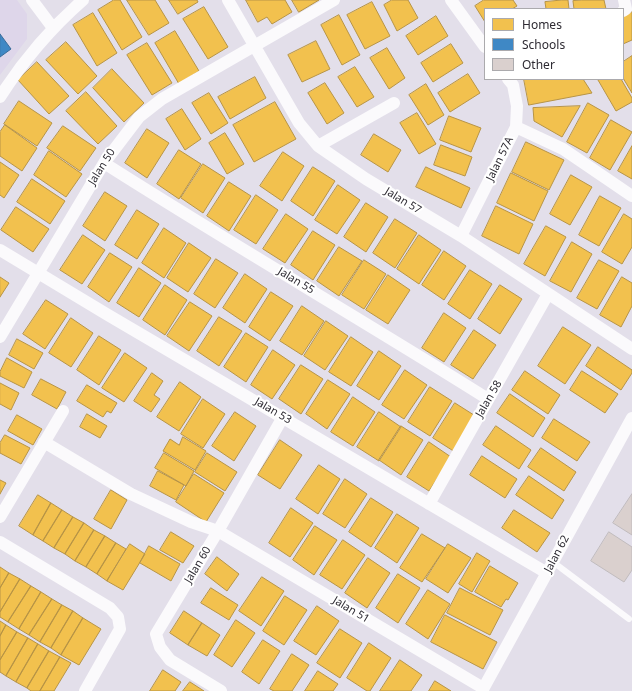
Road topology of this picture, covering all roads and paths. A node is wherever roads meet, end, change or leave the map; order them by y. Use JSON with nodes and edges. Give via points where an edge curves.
{"nodes":[{"id":1,"x":32,"y":0,"type":"edge"},
{"id":2,"x":83,"y":0,"type":"edge"},
{"id":3,"x":228,"y":0,"type":"edge"},
{"id":4,"x":334,"y":0,"type":"edge"},
{"id":5,"x":451,"y":0,"type":"edge"},
{"id":6,"x":624,"y":0,"type":"edge"},
{"id":7,"x":624,"y":10,"type":"edge"},
{"id":8,"x":53,"y":28,"type":"junction"},
{"id":9,"x":255,"y":45,"type":"junction"},
{"id":10,"x":484,"y":46,"type":"edge"},
{"id":11,"x":509,"y":80,"type":"edge"},
{"id":12,"x":0,"y":96,"type":"edge"},
{"id":13,"x":394,"y":104,"type":"dead end"},
{"id":14,"x":516,"y":127,"type":"junction"},
{"id":15,"x":318,"y":146,"type":"junction"},
{"id":16,"x":104,"y":163,"type":"junction"},
{"id":17,"x":632,"y":196,"type":"edge"},
{"id":18,"x":462,"y":236,"type":"junction"},
{"id":19,"x":0,"y":250,"type":"edge"},
{"id":20,"x":39,"y":273,"type":"junction"},
{"id":21,"x":548,"y":294,"type":"junction"},
{"id":22,"x":0,"y":337,"type":"edge"},
{"id":23,"x":632,"y":349,"type":"edge"},
{"id":24,"x":488,"y":399,"type":"junction"},
{"id":25,"x":63,"y":411,"type":"dead end"},
{"id":26,"x":283,"y":417,"type":"junction"},
{"id":27,"x":632,"y":418,"type":"edge"},
{"id":28,"x":44,"y":442,"type":"junction"},
{"id":29,"x":429,"y":504,"type":"junction"},
{"id":30,"x":0,"y":517,"type":"edge"},
{"id":31,"x":218,"y":531,"type":"junction"},
{"id":32,"x":0,"y":542,"type":"edge"},
{"id":33,"x":553,"y":562,"type":"junction"},
{"id":34,"x":547,"y":573,"type":"junction"},
{"id":35,"x":629,"y":619,"type":"dead end"},
{"id":36,"x":482,"y":690,"type":"edge"},
{"id":37,"x":85,"y":691,"type":"edge"},
{"id":38,"x":221,"y":691,"type":"edge"}],
"edges":[{"from":1,"to":8,"type":"street"},
{"from":2,"to":8,"type":"street"},
{"from":3,"to":9,"type":"street","name":"Jalan 57"},
{"from":4,"to":9,"type":"street"},
{"from":5,"to":10,"type":"street"},
{"from":6,"to":7,"type":"street"},
{"from":8,"to":12,"type":"street"},
{"from":9,"to":15,"type":"street","name":"Jalan 57","via":[[299,123]]},
{"from":9,"to":16,"type":"street","name":"Jalan 50","via":[[156,103],[139,117]]},
{"from":11,"to":14,"type":"street","name":"Jalan 57A","via":[[513,85],[517,106]]},
{"from":13,"to":15,"type":"street"},
{"from":14,"to":17,"type":"street","via":[[563,149]]},
{"from":14,"to":18,"type":"street","name":"Jalan 57A"},
{"from":15,"to":18,"type":"street","name":"Jalan 57","via":[[366,179]]},
{"from":16,"to":20,"type":"street","name":"Jalan 50"},
{"from":16,"to":24,"type":"street","name":"Jalan 55"},
{"from":18,"to":21,"type":"street","name":"Jalan 57"},
{"from":19,"to":20,"type":"street","name":"Jalan 53"},
{"from":20,"to":22,"type":"street","name":"Jalan 50"},
{"from":20,"to":26,"type":"street","name":"Jalan 53"},
{"from":21,"to":23,"type":"street","name":"Jalan 57"},
{"from":21,"to":24,"type":"street","name":"Jalan 58"},
{"from":24,"to":29,"type":"street","name":"Jalan 58"},
{"from":25,"to":28,"type":"street"},
{"from":26,"to":29,"type":"street","name":"Jalan 53"},
{"from":26,"to":31,"type":"street","name":"Jalan 60"},
{"from":27,"to":33,"type":"street","name":"Jalan 62"},
{"from":28,"to":30,"type":"street"},
{"from":28,"to":31,"type":"street","name":"Jalan 51","via":[[131,494],[191,522]]},
{"from":29,"to":34,"type":"street","name":"Jalan 53"},
{"from":31,"to":36,"type":"street","name":"Jalan 51"},
{"from":31,"to":38,"type":"street","name":"Jalan 60","via":[[156,634],[160,647],[170,660]]},
{"from":32,"to":37,"type":"street","via":[[110,608],[118,617],[120,629]]},
{"from":33,"to":34,"type":"street","name":"Jalan 62"},
{"from":33,"to":35,"type":"lane"},
{"from":34,"to":36,"type":"street","name":"Jalan 62"}]}
